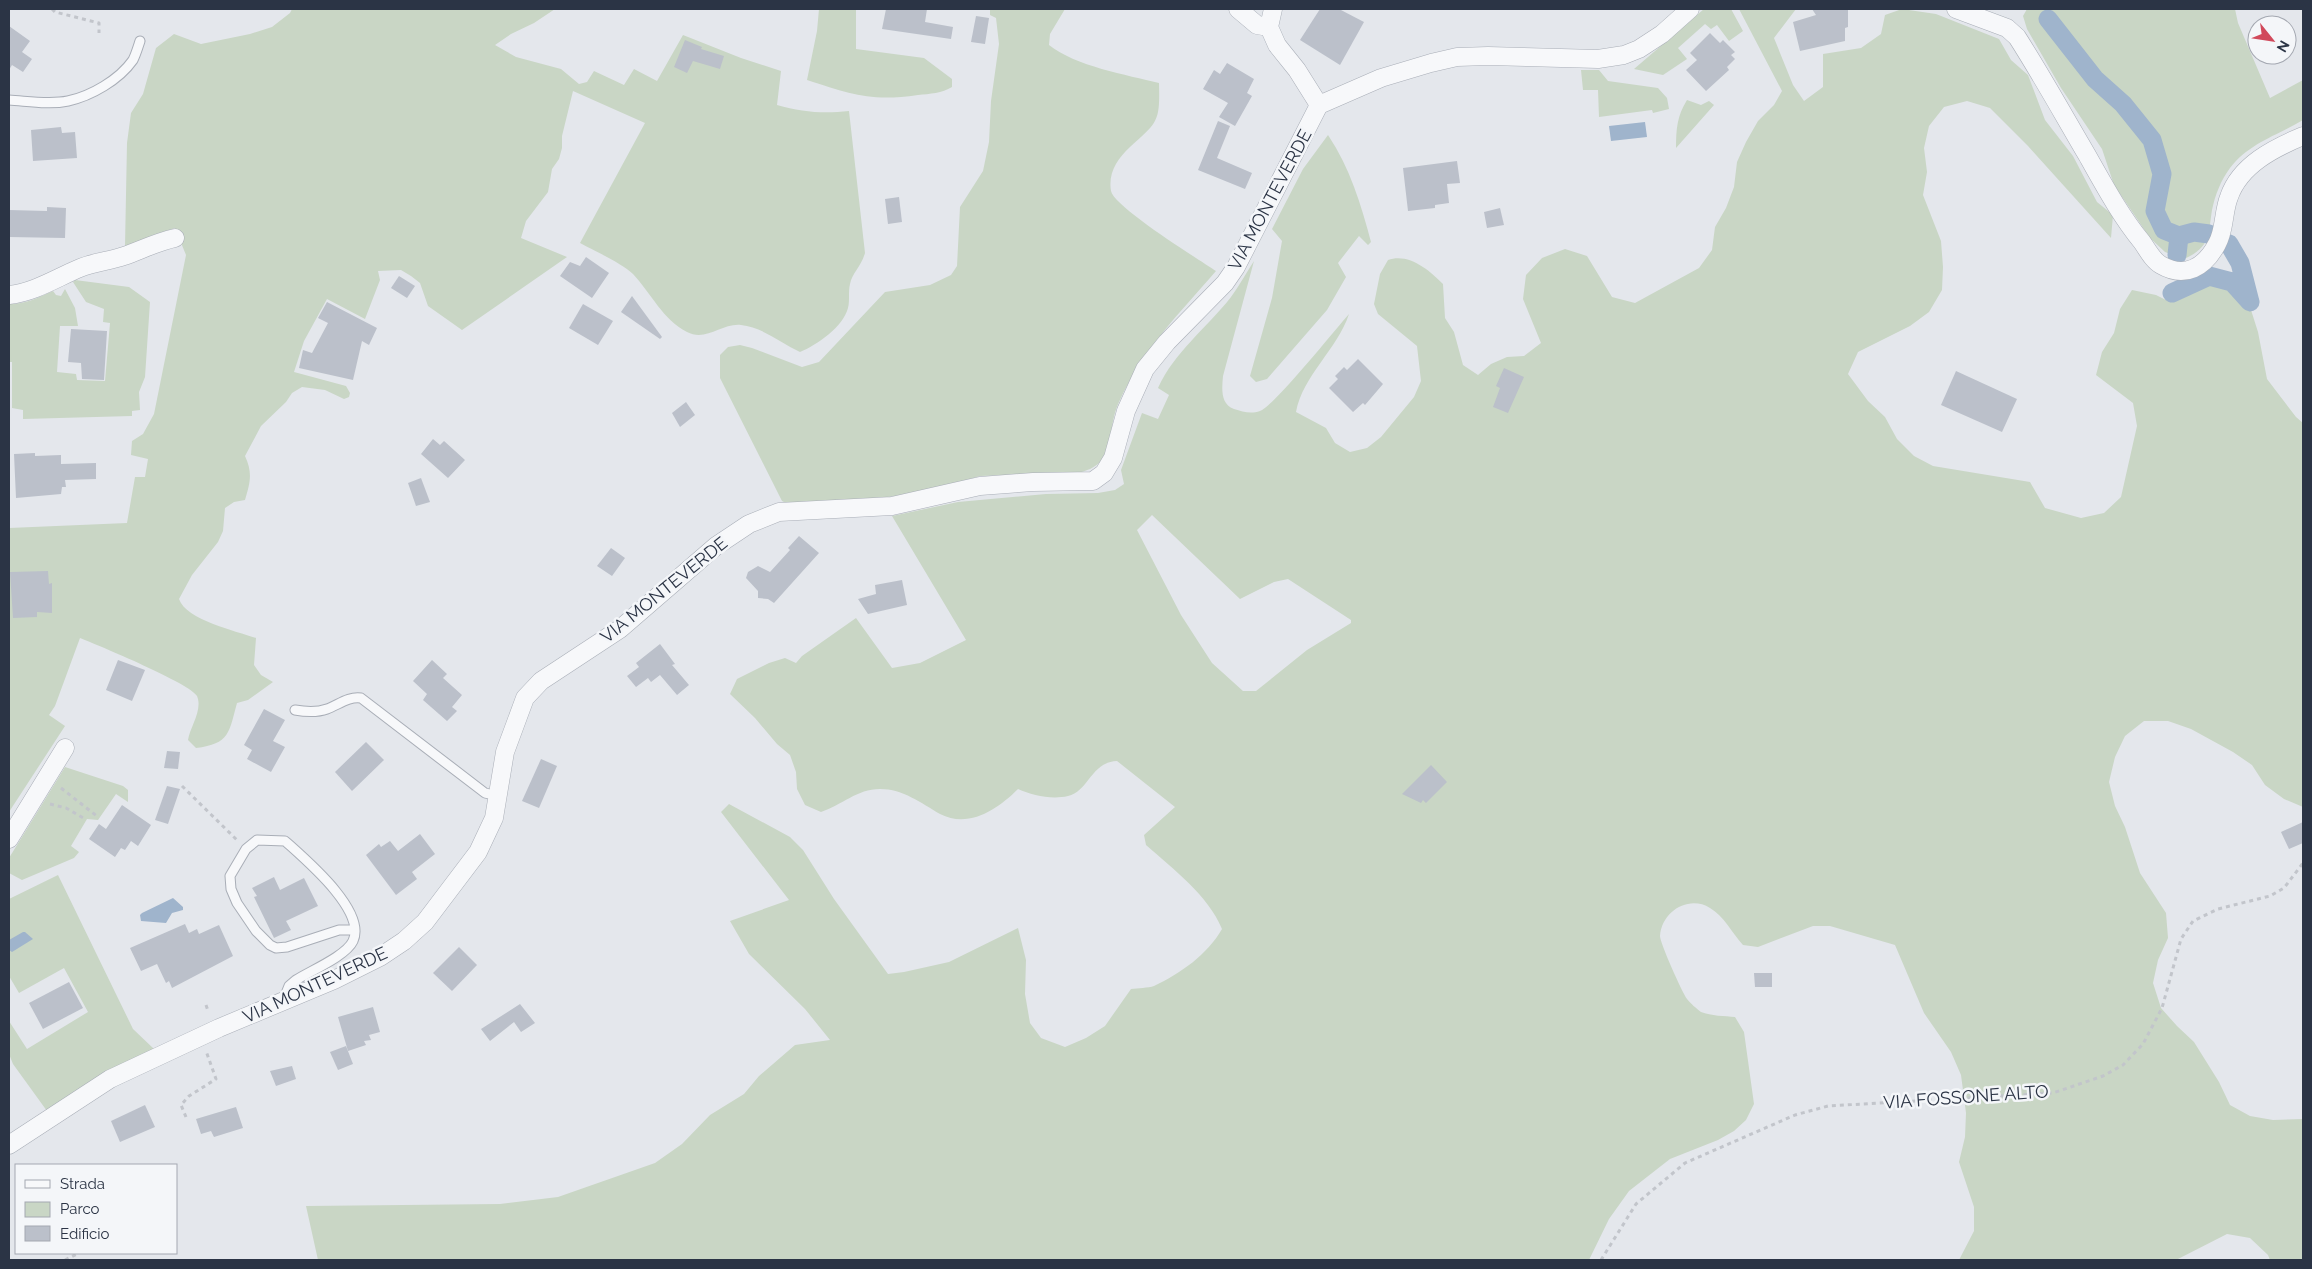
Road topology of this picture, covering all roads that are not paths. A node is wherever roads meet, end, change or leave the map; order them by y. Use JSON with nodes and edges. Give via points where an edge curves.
{"nodes":[{"id":1,"x":1238,"y":9,"type":"edge"},
{"id":2,"x":1273,"y":9,"type":"edge"},
{"id":3,"x":1690,"y":9,"type":"edge"},
{"id":4,"x":1956,"y":9,"type":"edge"},
{"id":5,"x":1269,"y":28,"type":"junction"},
{"id":6,"x":140,"y":41,"type":"dead end"},
{"id":7,"x":9,"y":100,"type":"edge"},
{"id":8,"x":1320,"y":105,"type":"junction"},
{"id":9,"x":2303,"y":136,"type":"edge"},
{"id":10,"x":175,"y":238,"type":"dead end"},
{"id":11,"x":9,"y":295,"type":"edge"},
{"id":12,"x":295,"y":710,"type":"dead end"},
{"id":13,"x":65,"y":748,"type":"dead end"},
{"id":14,"x":498,"y":796,"type":"junction"},
{"id":15,"x":9,"y":838,"type":"edge"},
{"id":16,"x":355,"y":930,"type":"junction"},
{"id":17,"x":283,"y":1002,"type":"junction"},
{"id":18,"x":9,"y":1145,"type":"edge"}],
"edges":[{"from":1,"to":5,"type":"street","via":[[1258,25]]},
{"from":2,"to":5,"type":"street"},
{"from":3,"to":8,"type":"street","via":[[1662,34],[1624,55],[1598,59],[1456,57],[1381,78]]},
{"from":4,"to":9,"type":"street","via":[[2006,28],[2017,37],[2124,220],[2159,264],[2170,269],[2181,272],[2208,258],[2218,243],[2229,197],[2241,176],[2270,152]]},
{"from":5,"to":8,"type":"street","via":[[1277,45]]},
{"from":6,"to":7,"type":"lane","via":[[134,58],[118,77],[91,91],[67,101]]},
{"from":8,"to":14,"type":"street","name":"VIA MONTEVERDE","via":[[1236,267],[1145,369],[1126,411],[1113,458],[1104,473],[1093,482],[980,486],[892,506],[779,512],[749,524],[716,546],[620,629],[541,682],[525,698],[505,752]]},
{"from":10,"to":11,"type":"street","via":[[83,267],[39,288]]},
{"from":12,"to":14,"type":"lane","via":[[325,710],[355,697],[362,698],[485,793]]},
{"from":13,"to":15,"type":"street"},
{"from":14,"to":17,"type":"street","name":"VIA MONTEVERDE","via":[[494,818],[478,852],[418,928],[380,958]]},
{"from":16,"to":16,"type":"lane","via":[[339,930],[276,948],[256,932],[236,902],[230,876],[246,849],[257,840],[285,841],[347,905]]},
{"from":16,"to":17,"type":"lane","via":[[353,942],[346,950],[296,980],[289,986]]},
{"from":17,"to":18,"type":"street","name":"VIA MONTEVERDE","via":[[110,1079]]}]}
